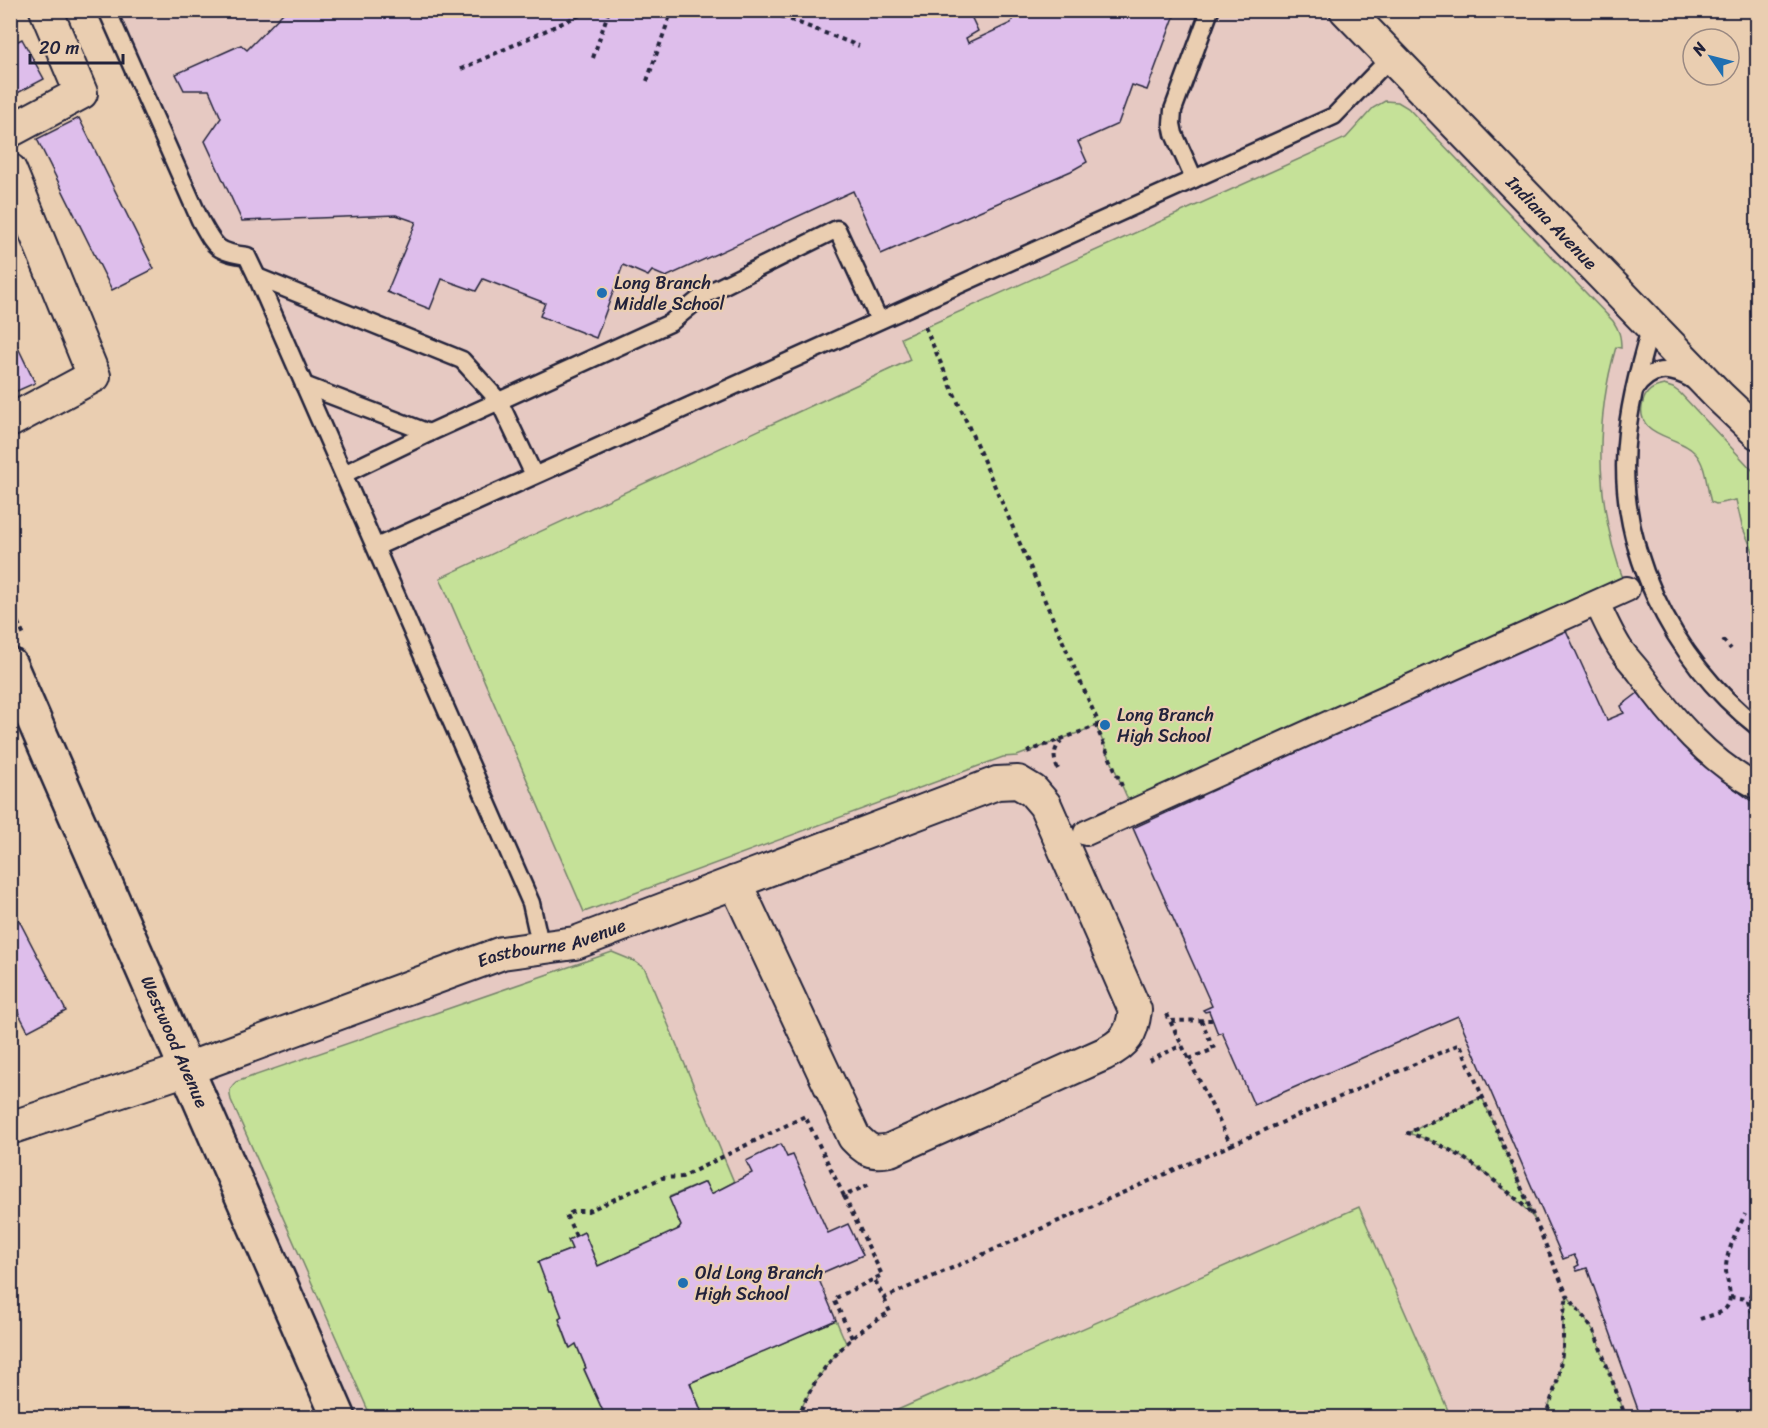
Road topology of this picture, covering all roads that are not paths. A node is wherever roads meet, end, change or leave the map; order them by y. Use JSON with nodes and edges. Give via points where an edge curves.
{"nodes":[{"id":1,"x":46,"y":10,"type":"edge"},
{"id":2,"x":106,"y":10,"type":"edge"},
{"id":3,"x":1210,"y":10,"type":"edge"},
{"id":4,"x":1346,"y":10,"type":"edge"},
{"id":5,"x":1391,"y":57,"type":"junction"},
{"id":6,"x":10,"y":131,"type":"edge"},
{"id":7,"x":10,"y":170,"type":"edge"},
{"id":8,"x":1194,"y":178,"type":"junction"},
{"id":9,"x":258,"y":277,"type":"junction"},
{"id":10,"x":879,"y":320,"type":"junction"},
{"id":11,"x":1651,"y":326,"type":"junction"},
{"id":12,"x":304,"y":385,"type":"junction"},
{"id":13,"x":1634,"y":390,"type":"junction"},
{"id":14,"x":1719,"y":396,"type":"junction"},
{"id":15,"x":499,"y":401,"type":"junction"},
{"id":16,"x":10,"y":421,"type":"edge"},
{"id":17,"x":429,"y":433,"type":"junction"},
{"id":18,"x":1758,"y":433,"type":"edge"},
{"id":19,"x":344,"y":474,"type":"junction"},
{"id":20,"x":534,"y":475,"type":"junction"},
{"id":21,"x":376,"y":547,"type":"junction"},
{"id":22,"x":1627,"y":590,"type":"dead end"},
{"id":23,"x":1596,"y":603,"type":"junction"},
{"id":24,"x":10,"y":665,"type":"edge"},
{"id":25,"x":1758,"y":726,"type":"edge"},
{"id":26,"x":1758,"y":787,"type":"edge"},
{"id":27,"x":1074,"y":838,"type":"junction"},
{"id":28,"x":735,"y":882,"type":"junction"},
{"id":29,"x":541,"y":948,"type":"junction"},
{"id":30,"x":187,"y":1069,"type":"junction"},
{"id":31,"x":10,"y":1128,"type":"edge"},
{"id":32,"x":339,"y":1418,"type":"edge"}],
"edges":[{"from":1,"to":6,"type":"street","via":[[81,93]]},
{"from":2,"to":9,"type":"lane","via":[[209,237],[226,253],[247,256]]},
{"from":3,"to":8,"type":"lane","via":[[1173,110],[1174,134]]},
{"from":4,"to":5,"type":"street","name":"Indiana Avenue"},
{"from":5,"to":8,"type":"lane","via":[[1334,116]]},
{"from":5,"to":11,"type":"street","name":"Indiana Avenue"},
{"from":7,"to":16,"type":"street","via":[[94,376]]},
{"from":8,"to":10,"type":"lane"},
{"from":9,"to":12,"type":"lane"},
{"from":9,"to":15,"type":"lane","via":[[462,360]]},
{"from":10,"to":15,"type":"lane","via":[[837,229],[704,295],[670,323]]},
{"from":10,"to":20,"type":"lane"},
{"from":11,"to":13,"type":"lane"},
{"from":11,"to":14,"type":"street","name":"Indiana Avenue"},
{"from":12,"to":17,"type":"lane"},
{"from":12,"to":19,"type":"lane"},
{"from":13,"to":14,"type":"lane","via":[[1642,379],[1665,370],[1677,372]]},
{"from":13,"to":25,"type":"lane","via":[[1627,435],[1626,487],[1633,534],[1646,574],[1668,625],[1695,664],[1725,698]]},
{"from":14,"to":18,"type":"street","name":"Indiana Avenue"},
{"from":15,"to":17,"type":"lane"},
{"from":15,"to":20,"type":"lane"},
{"from":17,"to":19,"type":"lane"},
{"from":19,"to":21,"type":"lane"},
{"from":20,"to":21,"type":"lane"},
{"from":21,"to":29,"type":"lane","via":[[531,903]]},
{"from":22,"to":23,"type":"street"},
{"from":23,"to":26,"type":"street","via":[[1620,648],[1678,722],[1711,755]]},
{"from":23,"to":27,"type":"street"},
{"from":24,"to":30,"type":"street","name":"Westwood Avenue"},
{"from":27,"to":28,"type":"street","name":"Eastbourne Avenue","via":[[1033,791],[1017,782],[997,783]]},
{"from":27,"to":28,"type":"street","name":"Eastbourne Avenue","via":[[1135,1010],[1128,1036],[1104,1054],[877,1153],[854,1137]]},
{"from":28,"to":29,"type":"street","name":"Eastbourne Avenue","via":[[575,943]]},
{"from":29,"to":30,"type":"street","name":"Eastbourne Avenue","via":[[502,953]]},
{"from":30,"to":31,"type":"street","name":"Eastbourne Avenue"},
{"from":30,"to":32,"type":"street","name":"Westwood Avenue"}]}
